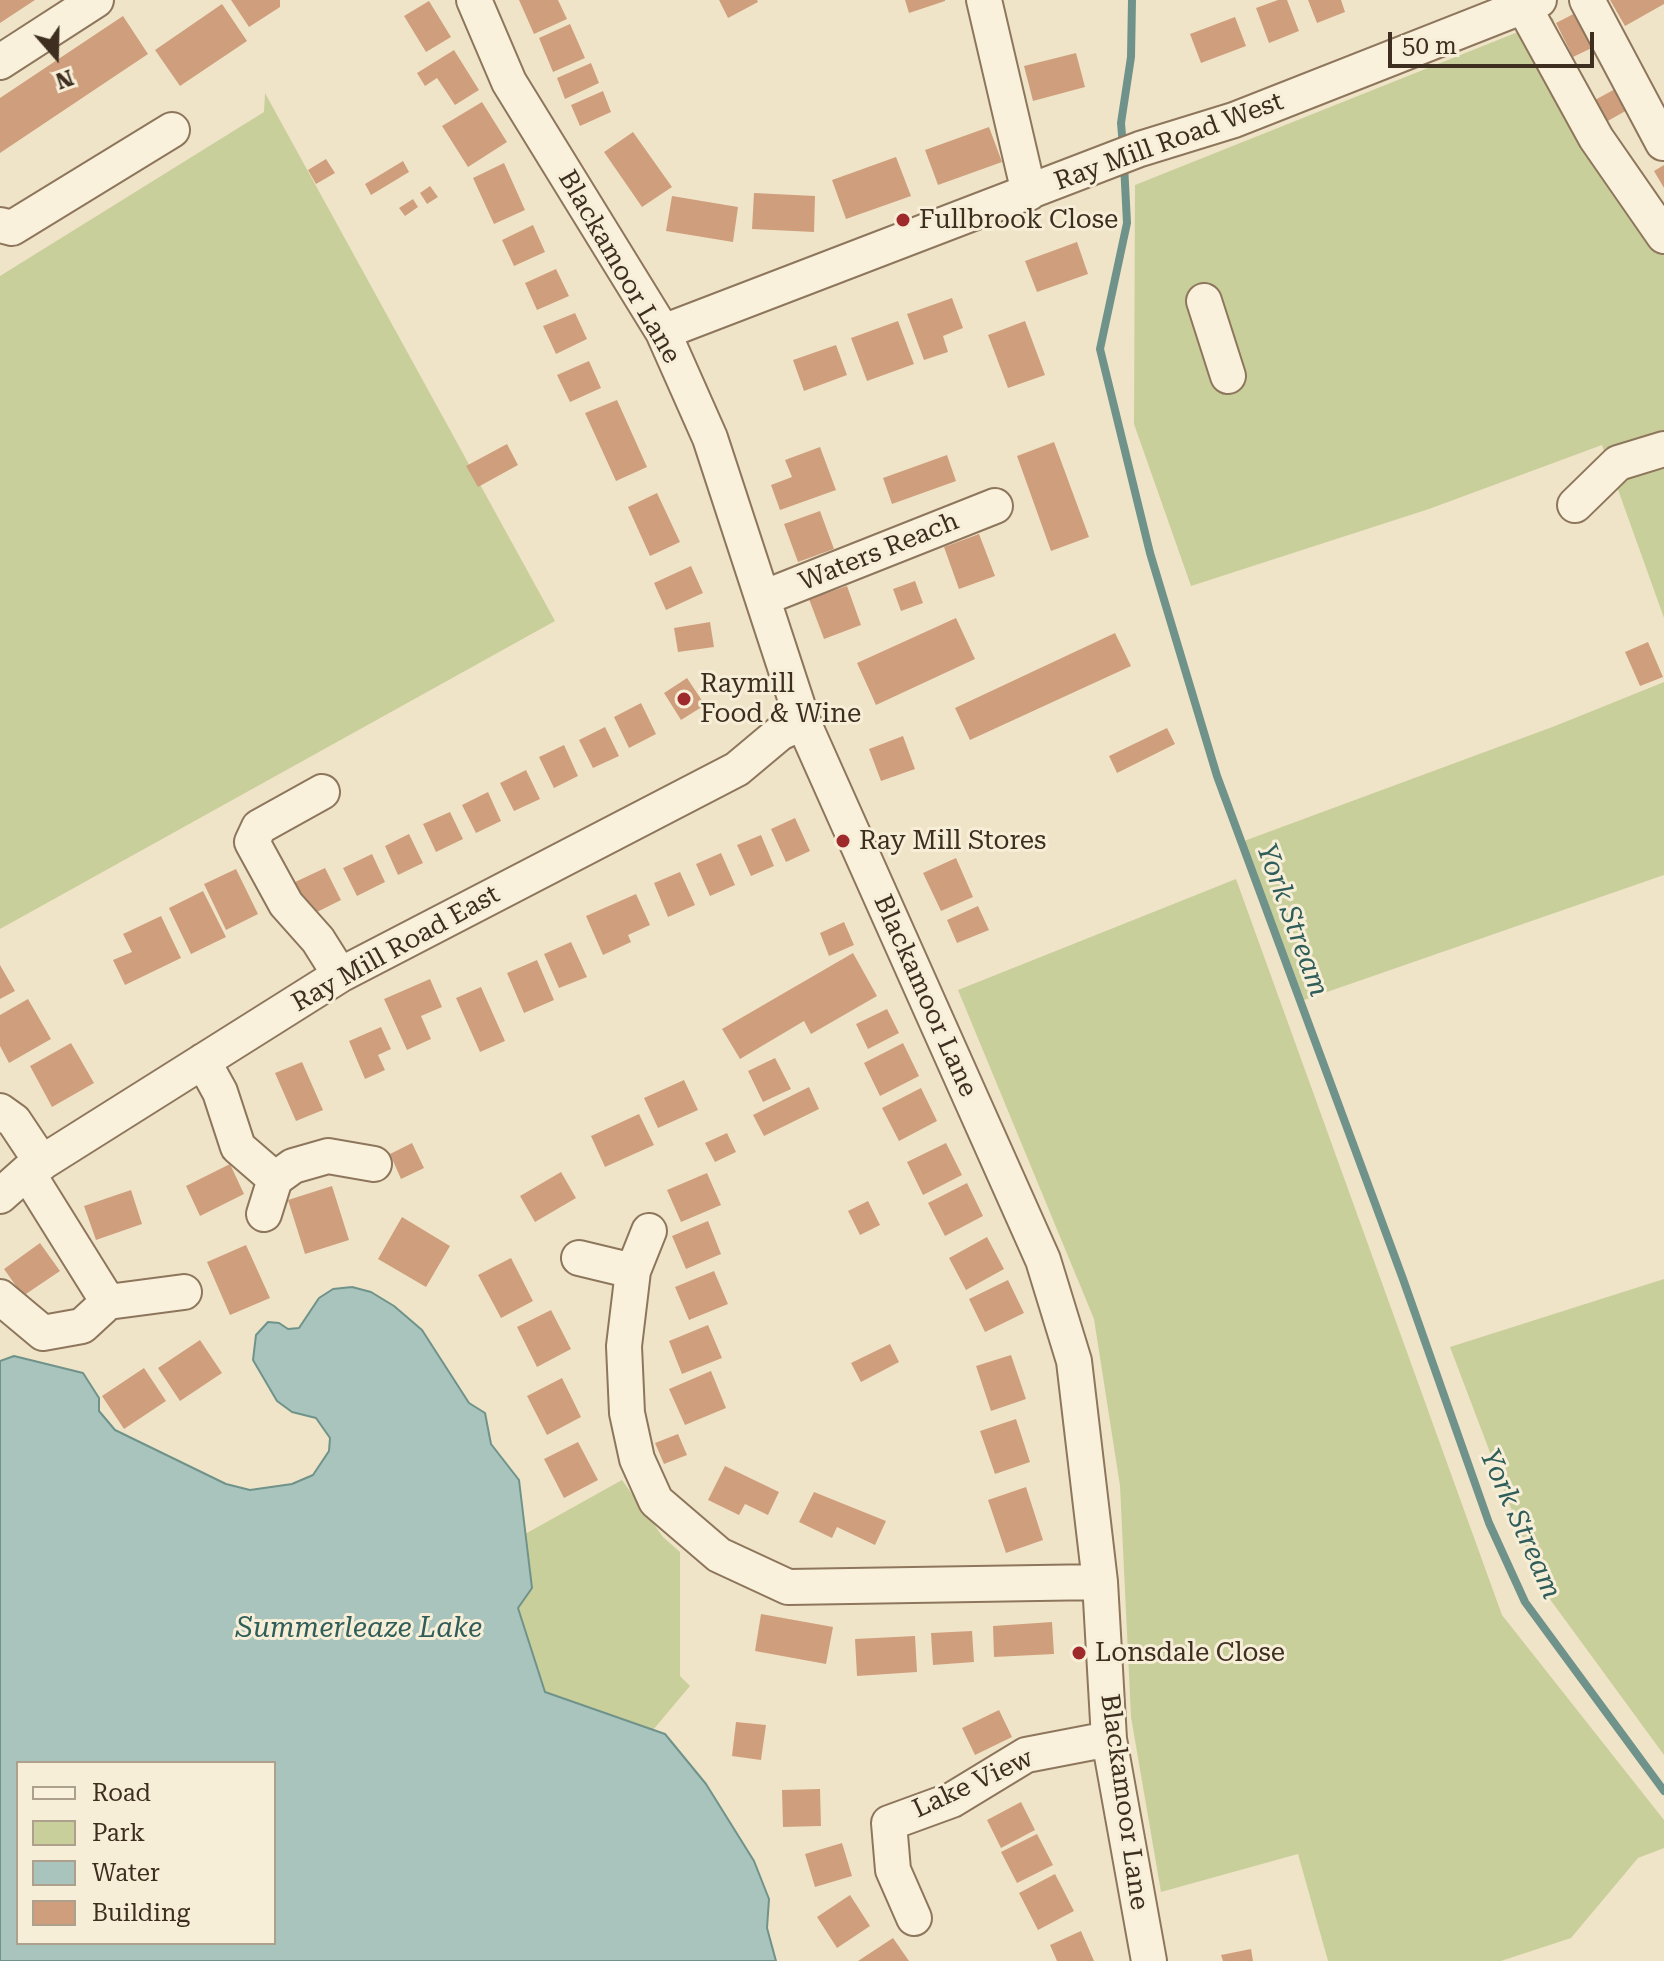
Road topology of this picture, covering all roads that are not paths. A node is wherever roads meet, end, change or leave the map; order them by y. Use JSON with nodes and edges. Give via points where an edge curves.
{"nodes":[{"id":1,"x":96,"y":0,"type":"edge"},
{"id":2,"x":474,"y":0,"type":"edge"},
{"id":3,"x":984,"y":0,"type":"edge"},
{"id":4,"x":1587,"y":0,"type":"edge"},
{"id":5,"x":1531,"y":3,"type":"edge"},
{"id":6,"x":0,"y":62,"type":"edge"},
{"id":7,"x":172,"y":130,"type":"dead end"},
{"id":8,"x":1663,"y":143,"type":"edge"},
{"id":9,"x":1029,"y":193,"type":"junction"},
{"id":10,"x":0,"y":225,"type":"edge"},
{"id":11,"x":1664,"y":236,"type":"edge"},
{"id":12,"x":1204,"y":301,"type":"dead end"},
{"id":13,"x":663,"y":332,"type":"junction"},
{"id":14,"x":1228,"y":376,"type":"dead end"},
{"id":15,"x":1664,"y":449,"type":"edge"},
{"id":16,"x":1575,"y":505,"type":"dead end"},
{"id":17,"x":995,"y":506,"type":"dead end"},
{"id":18,"x":763,"y":598,"type":"junction"},
{"id":19,"x":803,"y":722,"type":"junction"},
{"id":20,"x":322,"y":792,"type":"dead end"},
{"id":21,"x":340,"y":975,"type":"junction"},
{"id":22,"x":203,"y":1061,"type":"junction"},
{"id":23,"x":0,"y":1111,"type":"edge"},
{"id":24,"x":374,"y":1164,"type":"dead end"},
{"id":25,"x":35,"y":1167,"type":"junction"},
{"id":26,"x":275,"y":1179,"type":"junction"},
{"id":27,"x":0,"y":1196,"type":"edge"},
{"id":28,"x":264,"y":1214,"type":"dead end"},
{"id":29,"x":649,"y":1231,"type":"dead end"},
{"id":30,"x":579,"y":1258,"type":"dead end"},
{"id":31,"x":633,"y":1271,"type":"junction"},
{"id":32,"x":184,"y":1292,"type":"dead end"},
{"id":33,"x":0,"y":1297,"type":"edge"},
{"id":34,"x":108,"y":1302,"type":"junction"},
{"id":35,"x":1100,"y":1582,"type":"junction"},
{"id":36,"x":1109,"y":1739,"type":"junction"},
{"id":37,"x":914,"y":1918,"type":"dead end"},
{"id":38,"x":1149,"y":1961,"type":"edge"}],
"edges":[{"from":1,"to":6,"type":"street"},
{"from":2,"to":13,"type":"street","name":"Blackamoor Lane","via":[[509,82]]},
{"from":3,"to":9,"type":"street"},
{"from":4,"to":8,"type":"street"},
{"from":5,"to":9,"type":"street","name":"Ray Mill Road West","via":[[1234,120],[1140,149]]},
{"from":5,"to":11,"type":"street","via":[[1596,138]]},
{"from":7,"to":10,"type":"street","via":[[12,228]]},
{"from":9,"to":13,"type":"street","name":"Ray Mill Road West"},
{"from":12,"to":14,"type":"street"},
{"from":13,"to":18,"type":"street","name":"Blackamoor Lane","via":[[710,438]]},
{"from":15,"to":16,"type":"street","via":[[1618,463]]},
{"from":17,"to":18,"type":"street","name":"Waters Reach"},
{"from":18,"to":19,"type":"street","name":"Blackamoor Lane"},
{"from":19,"to":21,"type":"street","name":"Ray Mill Road East","via":[[780,733],[737,769]]},
{"from":19,"to":35,"type":"street","name":"Blackamoor Lane","via":[[1043,1260],[1074,1361]]},
{"from":20,"to":21,"type":"street","via":[[259,827],[252,842],[286,904]]},
{"from":21,"to":22,"type":"street","name":"Ray Mill Road East"},
{"from":22,"to":25,"type":"street","name":"Ray Mill Road East"},
{"from":22,"to":26,"type":"street","via":[[220,1092],[238,1147]]},
{"from":23,"to":25,"type":"street","via":[[14,1121]]},
{"from":24,"to":26,"type":"street","via":[[328,1156],[293,1166]]},
{"from":25,"to":27,"type":"street","name":"Ray Mill Road East"},
{"from":25,"to":34,"type":"street"},
{"from":26,"to":28,"type":"street"},
{"from":29,"to":31,"type":"street"},
{"from":30,"to":31,"type":"street"},
{"from":31,"to":35,"type":"street","via":[[624,1346],[627,1413],[637,1459],[656,1501],[719,1555],[788,1587]]},
{"from":32,"to":34,"type":"street"},
{"from":33,"to":34,"type":"street","via":[[43,1333],[82,1326]]},
{"from":35,"to":36,"type":"street","name":"Blackamoor Lane"},
{"from":36,"to":37,"type":"street","name":"Lake View","via":[[1026,1755],[952,1800],[889,1823],[893,1870]]},
{"from":36,"to":38,"type":"street","name":"Blackamoor Lane"}]}
